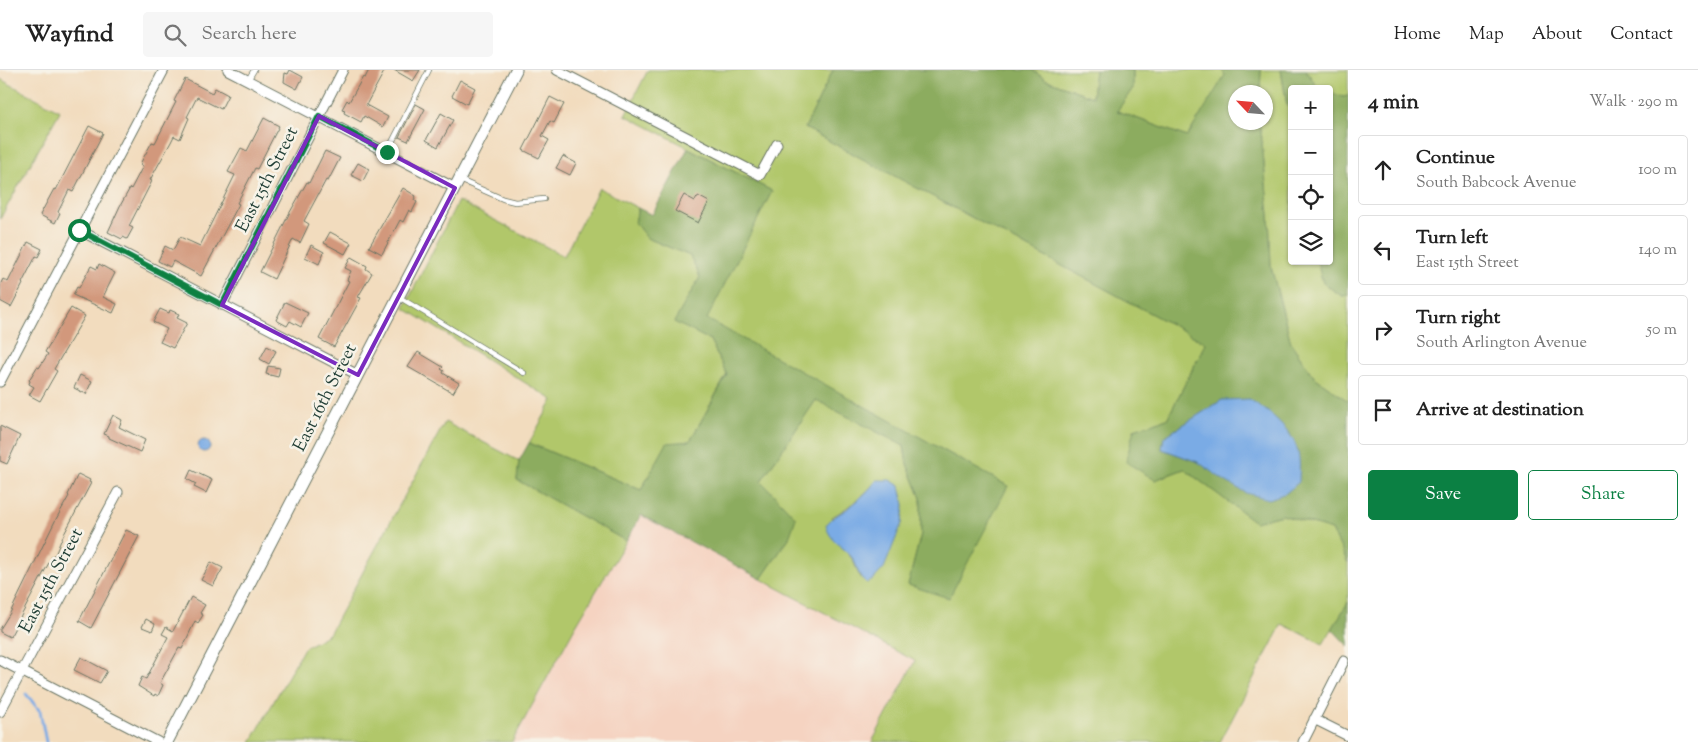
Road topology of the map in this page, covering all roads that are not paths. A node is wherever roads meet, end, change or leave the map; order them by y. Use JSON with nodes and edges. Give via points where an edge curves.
{"nodes":[{"id":1,"x":164,"y":70,"type":"edge"},
{"id":2,"x":228,"y":70,"type":"edge"},
{"id":3,"x":254,"y":70,"type":"edge"},
{"id":4,"x":343,"y":70,"type":"edge"},
{"id":5,"x":429,"y":70,"type":"edge"},
{"id":6,"x":516,"y":70,"type":"edge"},
{"id":7,"x":557,"y":70,"type":"edge"},
{"id":8,"x":248,"y":80,"type":"junction"},
{"id":9,"x":319,"y":116,"type":"junction"},
{"id":10,"x":777,"y":144,"type":"dead end"},
{"id":11,"x":387,"y":152,"type":"junction"},
{"id":12,"x":457,"y":184,"type":"junction"},
{"id":13,"x":544,"y":199,"type":"dead end"},
{"id":14,"x":79,"y":230,"type":"junction"},
{"id":15,"x":398,"y":297,"type":"junction"},
{"id":16,"x":222,"y":305,"type":"junction"},
{"id":17,"x":524,"y":373,"type":"dead end"},
{"id":18,"x":358,"y":375,"type":"junction"},
{"id":19,"x":0,"y":382,"type":"edge"},
{"id":20,"x":118,"y":492,"type":"dead end"},
{"id":21,"x":0,"y":660,"type":"edge"},
{"id":22,"x":1344,"y":661,"type":"dead end"},
{"id":23,"x":22,"y":672,"type":"junction"},
{"id":24,"x":0,"y":712,"type":"edge"},
{"id":25,"x":1314,"y":719,"type":"junction"},
{"id":26,"x":1348,"y":736,"type":"edge"},
{"id":27,"x":158,"y":742,"type":"edge"},
{"id":28,"x":167,"y":742,"type":"edge"},
{"id":29,"x":1303,"y":742,"type":"edge"}],
"edges":[{"from":1,"to":14,"type":"street"},
{"from":2,"to":8,"type":"street"},
{"from":3,"to":8,"type":"lane"},
{"from":4,"to":9,"type":"street","name":"East 15th Street"},
{"from":5,"to":11,"type":"lane"},
{"from":6,"to":12,"type":"street","name":"East 16th Street"},
{"from":7,"to":10,"type":"street","via":[[760,175]]},
{"from":8,"to":9,"type":"street"},
{"from":9,"to":11,"type":"street"},
{"from":9,"to":16,"type":"street","name":"East 15th Street"},
{"from":11,"to":12,"type":"street"},
{"from":12,"to":13,"type":"lane","via":[[515,202]]},
{"from":12,"to":15,"type":"street","name":"East 16th Street"},
{"from":14,"to":16,"type":"street"},
{"from":14,"to":19,"type":"street"},
{"from":15,"to":17,"type":"lane"},
{"from":15,"to":18,"type":"street","name":"East 16th Street"},
{"from":16,"to":18,"type":"street"},
{"from":18,"to":28,"type":"street","name":"East 16th Street"},
{"from":20,"to":23,"type":"street","name":"East 15th Street"},
{"from":21,"to":23,"type":"street"},
{"from":22,"to":25,"type":"street"},
{"from":23,"to":24,"type":"street","name":"East 15th Street"},
{"from":23,"to":27,"type":"street"},
{"from":25,"to":26,"type":"street"},
{"from":25,"to":29,"type":"street"}]}
